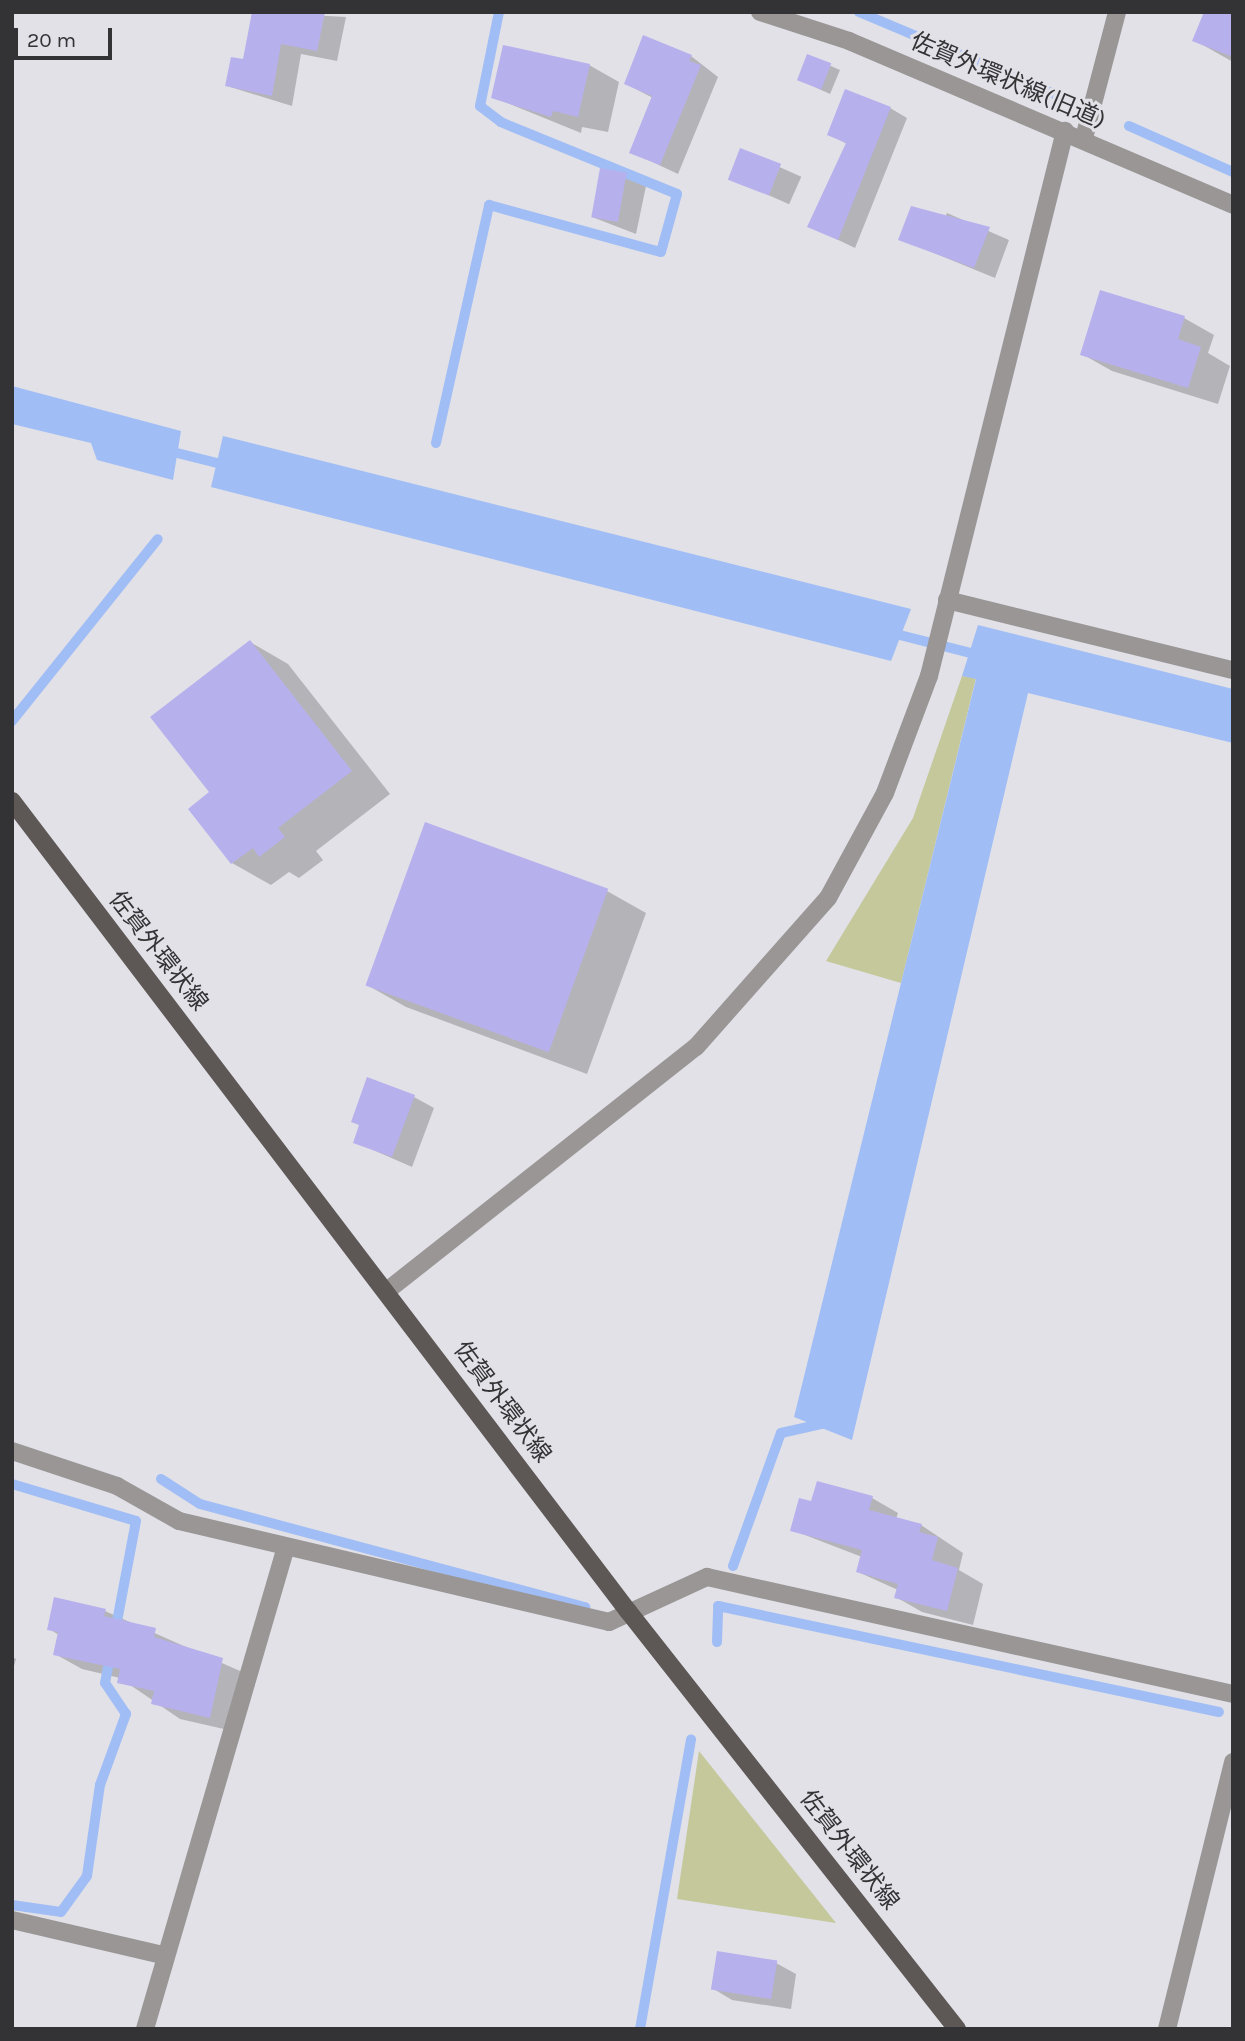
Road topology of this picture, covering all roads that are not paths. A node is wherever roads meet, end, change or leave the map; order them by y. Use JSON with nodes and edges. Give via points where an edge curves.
{"nodes":[{"id":1,"x":761,"y":12,"type":"edge"},
{"id":2,"x":1117,"y":12,"type":"edge"},
{"id":3,"x":1065,"y":131,"type":"junction"},
{"id":4,"x":1084,"y":138,"type":"junction"},
{"id":5,"x":1233,"y":205,"type":"edge"},
{"id":6,"x":947,"y":600,"type":"junction"},
{"id":7,"x":1233,"y":670,"type":"edge"},
{"id":8,"x":12,"y":801,"type":"edge"},
{"id":9,"x":388,"y":1290,"type":"junction"},
{"id":10,"x":12,"y":1451,"type":"edge"},
{"id":11,"x":285,"y":1550,"type":"junction"},
{"id":12,"x":628,"y":1611,"type":"junction"},
{"id":13,"x":1233,"y":1694,"type":"edge"},
{"id":14,"x":1233,"y":1762,"type":"edge"},
{"id":15,"x":12,"y":1920,"type":"edge"},
{"id":16,"x":163,"y":1955,"type":"junction"},
{"id":17,"x":145,"y":2029,"type":"edge"},
{"id":18,"x":957,"y":2029,"type":"edge"},
{"id":19,"x":1167,"y":2029,"type":"edge"}],
"edges":[{"from":1,"to":3,"type":"street","name":"佐賀外環状線(旧道)","via":[[849,41]]},
{"from":2,"to":4,"type":"street"},
{"from":3,"to":4,"type":"street","name":"佐賀外環状線(旧道)"},
{"from":3,"to":6,"type":"street"},
{"from":4,"to":5,"type":"street","name":"佐賀外環状線(旧道)"},
{"from":6,"to":7,"type":"street"},
{"from":6,"to":9,"type":"street","via":[[929,676],[885,793],[828,898],[776,963],[696,1047]]},
{"from":8,"to":9,"type":"main road","name":"佐賀外環状線"},
{"from":9,"to":12,"type":"main road","name":"佐賀外環状線"},
{"from":10,"to":11,"type":"street","via":[[117,1486],[179,1521]]},
{"from":11,"to":12,"type":"street","via":[[608,1622]]},
{"from":11,"to":16,"type":"street"},
{"from":12,"to":13,"type":"street","via":[[707,1577]]},
{"from":12,"to":18,"type":"main road","name":"佐賀外環状線"},
{"from":14,"to":19,"type":"street"},
{"from":15,"to":16,"type":"street"},
{"from":16,"to":17,"type":"street"}]}
